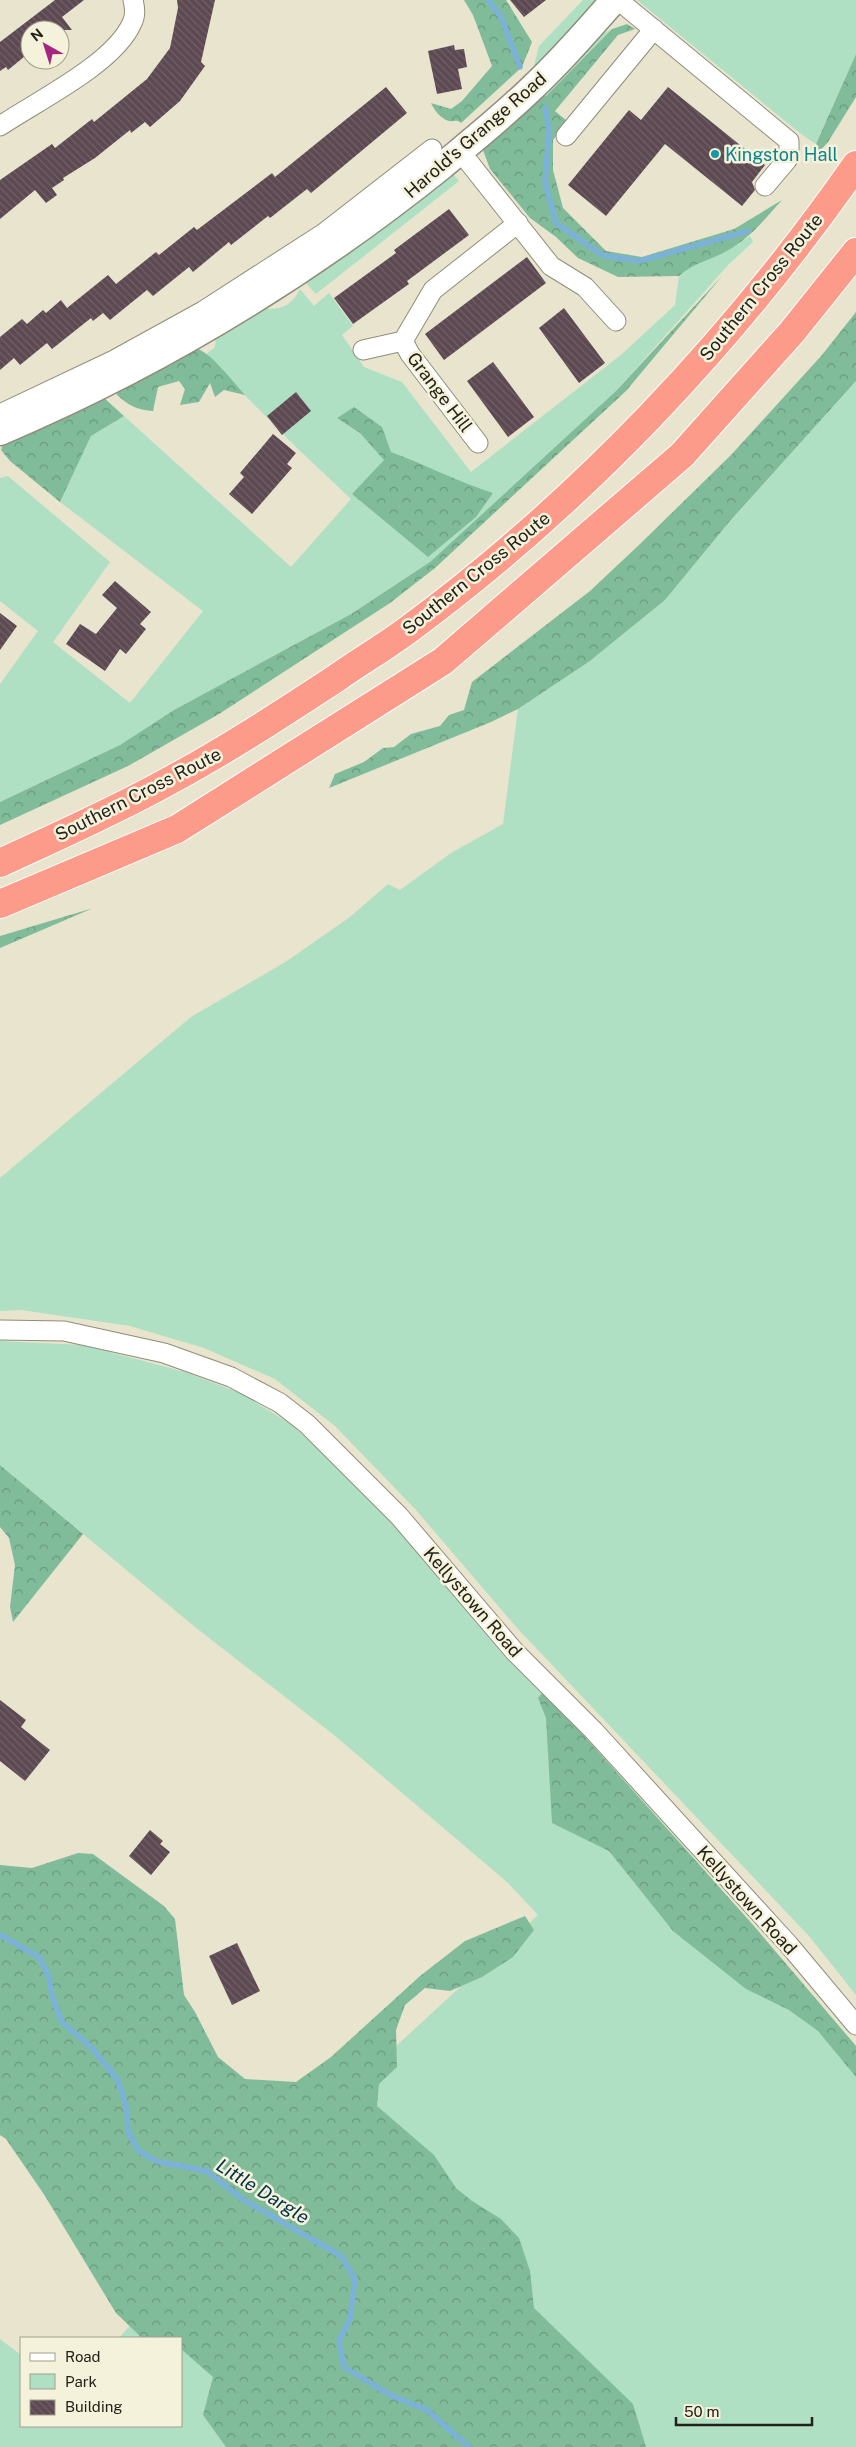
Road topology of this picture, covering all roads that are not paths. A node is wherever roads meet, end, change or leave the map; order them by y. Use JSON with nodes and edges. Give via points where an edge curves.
{"nodes":[{"id":1,"x":133,"y":0,"type":"edge"},
{"id":2,"x":616,"y":0,"type":"edge"},
{"id":3,"x":654,"y":29,"type":"junction"},
{"id":4,"x":0,"y":126,"type":"edge"},
{"id":5,"x":566,"y":136,"type":"dead end"},
{"id":6,"x":432,"y":149,"type":"dead end"},
{"id":7,"x":460,"y":151,"type":"junction"},
{"id":8,"x":856,"y":165,"type":"edge"},
{"id":9,"x":765,"y":186,"type":"dead end"},
{"id":10,"x":366,"y":213,"type":"junction"},
{"id":11,"x":518,"y":223,"type":"junction"},
{"id":12,"x":856,"y":252,"type":"edge"},
{"id":13,"x":856,"y":278,"type":"edge"},
{"id":14,"x":616,"y":321,"type":"dead end"},
{"id":15,"x":403,"y":341,"type":"junction"},
{"id":16,"x":364,"y":350,"type":"dead end"},
{"id":17,"x":774,"y":352,"type":"junction"},
{"id":18,"x":28,"y":411,"type":"junction"},
{"id":19,"x":0,"y":414,"type":"edge"},
{"id":20,"x":0,"y":432,"type":"edge"},
{"id":21,"x":478,"y":443,"type":"dead end"},
{"id":22,"x":0,"y":863,"type":"edge"},
{"id":23,"x":0,"y":904,"type":"edge"},
{"id":24,"x":0,"y":1330,"type":"edge"},
{"id":25,"x":856,"y":2025,"type":"edge"}],
"edges":[{"from":1,"to":4,"type":"street","via":[[133,21],[115,46],[81,75]]},
{"from":2,"to":3,"type":"street"},
{"from":2,"to":7,"type":"street","name":"Harold's Grange Road","via":[[531,89]]},
{"from":3,"to":5,"type":"street"},
{"from":3,"to":9,"type":"street","via":[[789,142],[787,160]]},
{"from":6,"to":10,"type":"street","name":"Harold's Grange Road"},
{"from":7,"to":10,"type":"street","name":"Harold's Grange Road"},
{"from":7,"to":11,"type":"street"},
{"from":8,"to":22,"type":"highway","name":"Southern Cross Route","via":[[772,279],[680,386],[558,505],[473,580],[408,630],[242,739],[165,784]]},
{"from":10,"to":18,"type":"street","name":"Harold's Grange Road","via":[[207,317]]},
{"from":11,"to":14,"type":"street","via":[[551,266],[585,287]]},
{"from":11,"to":15,"type":"street","name":"Grange Hill","via":[[433,290]]},
{"from":12,"to":17,"type":"highway"},
{"from":13,"to":17,"type":"highway","via":[[810,335]]},
{"from":15,"to":16,"type":"street","name":"Grange Hill"},
{"from":15,"to":21,"type":"street","name":"Grange Hill"},
{"from":17,"to":23,"type":"highway","via":[[682,455],[442,661],[177,828]]},
{"from":18,"to":19,"type":"street","name":"Harold's Grange Road"},
{"from":18,"to":20,"type":"street","name":"Harold's Grange Road"},
{"from":24,"to":25,"type":"street","name":"Kellystown Road","via":[[64,1331],[164,1353],[231,1378],[280,1403],[307,1424],[399,1516],[515,1652],[594,1731],[789,1945]]}]}
